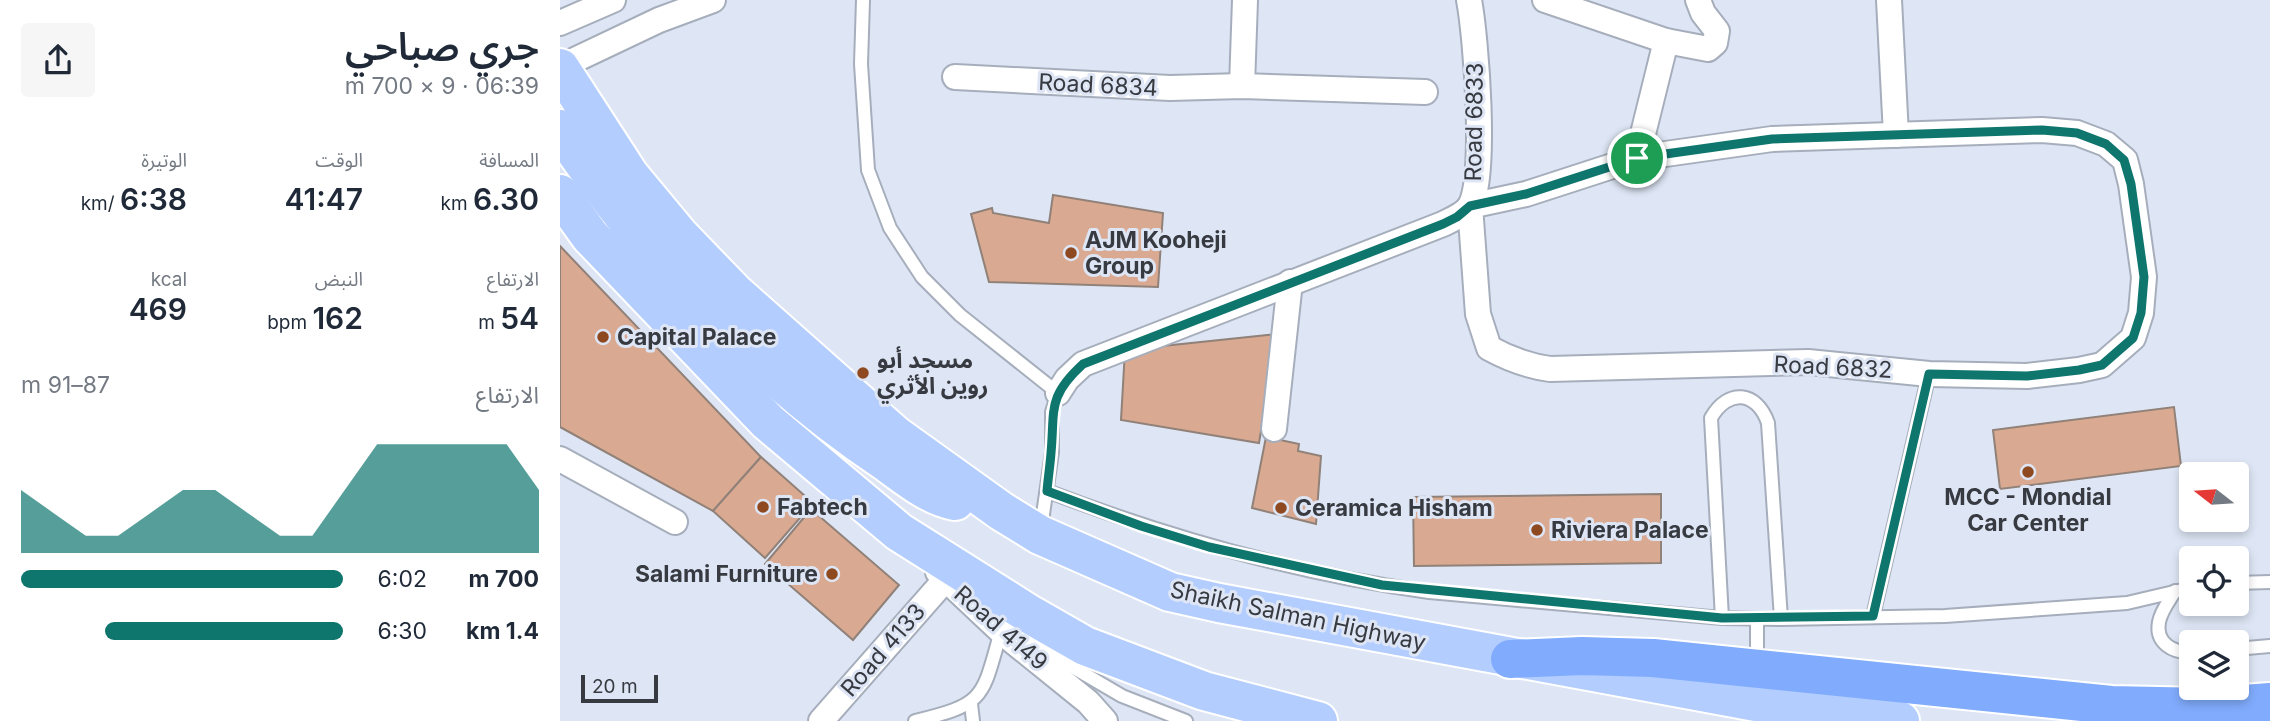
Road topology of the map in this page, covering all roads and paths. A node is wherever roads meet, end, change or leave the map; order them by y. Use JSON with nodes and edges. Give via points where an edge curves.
{"nodes":[{"id":1,"x":613,"y":0,"type":"edge"},
{"id":2,"x":713,"y":0,"type":"edge"},
{"id":3,"x":863,"y":0,"type":"edge"},
{"id":4,"x":1245,"y":0,"type":"edge"},
{"id":5,"x":1469,"y":0,"type":"edge"},
{"id":6,"x":1545,"y":0,"type":"edge"},
{"id":7,"x":1698,"y":0,"type":"edge"},
{"id":8,"x":1888,"y":0,"type":"edge"},
{"id":9,"x":560,"y":23,"type":"edge"},
{"id":10,"x":1667,"y":41,"type":"junction"},
{"id":11,"x":560,"y":68,"type":"edge"},
{"id":12,"x":955,"y":77,"type":"dead end"},
{"id":13,"x":1242,"y":86,"type":"junction"},
{"id":14,"x":1424,"y":92,"type":"dead end"},
{"id":15,"x":560,"y":129,"type":"edge"},
{"id":16,"x":1896,"y":135,"type":"junction"},
{"id":17,"x":1637,"y":158,"type":"junction"},
{"id":18,"x":560,"y":194,"type":"edge"},
{"id":19,"x":1470,"y":206,"type":"junction"},
{"id":20,"x":560,"y":208,"type":"edge"},
{"id":21,"x":590,"y":236,"type":"junction"},
{"id":22,"x":1290,"y":282,"type":"junction"},
{"id":23,"x":1929,"y":374,"type":"junction"},
{"id":24,"x":1058,"y":393,"type":"junction"},
{"id":25,"x":1274,"y":429,"type":"dead end"},
{"id":26,"x":560,"y":459,"type":"edge"},
{"id":27,"x":1047,"y":491,"type":"junction"},
{"id":28,"x":1001,"y":511,"type":"junction"},
{"id":29,"x":675,"y":522,"type":"dead end"},
{"id":30,"x":899,"y":532,"type":"junction"},
{"id":31,"x":1040,"y":535,"type":"junction"},
{"id":32,"x":945,"y":580,"type":"junction"},
{"id":33,"x":2270,"y":582,"type":"edge"},
{"id":34,"x":2249,"y":583,"type":"edge"},
{"id":35,"x":2179,"y":591,"type":"edge"},
{"id":36,"x":2175,"y":592,"type":"junction"},
{"id":37,"x":1873,"y":616,"type":"junction"},
{"id":38,"x":1722,"y":618,"type":"junction"},
{"id":39,"x":1757,"y":619,"type":"junction"},
{"id":40,"x":1781,"y":619,"type":"junction"},
{"id":41,"x":993,"y":623,"type":"junction"},
{"id":42,"x":2270,"y":646,"type":"edge"},
{"id":43,"x":2249,"y":648,"type":"edge"},
{"id":44,"x":2179,"y":651,"type":"edge"},
{"id":45,"x":1510,"y":659,"type":"joint"},
{"id":46,"x":1756,"y":685,"type":"junction"},
{"id":47,"x":2270,"y":702,"type":"edge"},
{"id":48,"x":971,"y":704,"type":"junction"},
{"id":49,"x":821,"y":721,"type":"edge"},
{"id":50,"x":915,"y":721,"type":"edge"},
{"id":51,"x":972,"y":721,"type":"edge"},
{"id":52,"x":1105,"y":721,"type":"edge"},
{"id":53,"x":1186,"y":721,"type":"edge"},
{"id":54,"x":1318,"y":721,"type":"edge"},
{"id":55,"x":1900,"y":721,"type":"edge"}],
"edges":[{"from":1,"to":9,"type":"street"},
{"from":2,"to":11,"type":"street","via":[[659,20]]},
{"from":3,"to":24,"type":"lane","via":[[861,64],[868,170],[890,228],[922,277],[960,315]]},
{"from":4,"to":13,"type":"street"},
{"from":5,"to":19,"type":"street","name":"Road 6833","via":[[1478,90],[1475,185]]},
{"from":6,"to":10,"type":"street"},
{"from":7,"to":10,"type":"street","via":[[1716,27],[1715,43],[1708,49]]},
{"from":8,"to":16,"type":"street"},
{"from":10,"to":17,"type":"street"},
{"from":11,"to":28,"type":"main road","name":"Shaikh Salman Highway","via":[[630,176],[735,293],[895,435]]},
{"from":12,"to":13,"type":"street","name":"Road 6834","via":[[1170,88]]},
{"from":13,"to":14,"type":"street","name":"Road 6834"},
{"from":15,"to":28,"type":"main road","via":[[593,178],[695,298],[800,398],[924,488],[949,500]]},
{"from":16,"to":17,"type":"street","name":"Road 6832","via":[[1772,139]]},
{"from":16,"to":23,"type":"street","name":"Road 6832","via":[[2042,130],[2077,133],[2106,144],[2124,160],[2131,184],[2144,277],[2133,338],[2102,365],[2027,376]]},
{"from":17,"to":19,"type":"street","name":"Road 6832","via":[[1526,194]]},
{"from":18,"to":21,"type":"main road"},
{"from":19,"to":22,"type":"street","name":"Road 6833","via":[[1443,224]]},
{"from":19,"to":23,"type":"street","name":"Road 6832","via":[[1478,314],[1489,348],[1507,358],[1550,369],[1808,362]]},
{"from":20,"to":21,"type":"main road"},
{"from":21,"to":30,"type":"main road","via":[[768,422]]},
{"from":22,"to":24,"type":"street","name":"Road 6833","via":[[1083,364]]},
{"from":22,"to":25,"type":"street"},
{"from":23,"to":37,"type":"lane"},
{"from":24,"to":27,"type":"lane","via":[[1052,412]]},
{"from":26,"to":29,"type":"street"},
{"from":27,"to":31,"type":"lane"},
{"from":27,"to":38,"type":"lane","via":[[1209,547],[1382,585]]},
{"from":28,"to":31,"type":"main road","name":"Shaikh Salman Highway"},
{"from":30,"to":32,"type":"street","name":"Road 4149"},
{"from":30,"to":54,"type":"main road","via":[[1085,646],[1204,691]]},
{"from":31,"to":45,"type":"main road","name":"Shaikh Salman Highway","via":[[1170,592]]},
{"from":32,"to":41,"type":"street","name":"Road 4149"},
{"from":32,"to":49,"type":"street","name":"Road 4133"},
{"from":33,"to":34,"type":"lane"},
{"from":35,"to":36,"type":"lane"},
{"from":36,"to":37,"type":"lane","via":[[2127,603]]},
{"from":36,"to":44,"type":"lane","via":[[2158,624],[2165,645]]},
{"from":37,"to":40,"type":"lane"},
{"from":38,"to":39,"type":"lane"},
{"from":38,"to":40,"type":"lane","via":[[1711,418],[1717,406],[1741,397],[1755,401],[1768,423]]},
{"from":39,"to":40,"type":"lane"},
{"from":39,"to":46,"type":"lane"},
{"from":41,"to":48,"type":"lane","via":[[985,686]]},
{"from":41,"to":52,"type":"street","name":"Road 4149"},
{"from":41,"to":53,"type":"lane","via":[[1122,696]]},
{"from":42,"to":43,"type":"lane"},
{"from":45,"to":46,"type":"highway","via":[[1653,658]]},
{"from":46,"to":47,"type":"highway","via":[[2111,705],[2206,707]]},
{"from":46,"to":55,"type":"main road"},
{"from":48,"to":50,"type":"lane"},
{"from":48,"to":51,"type":"lane"}]}
